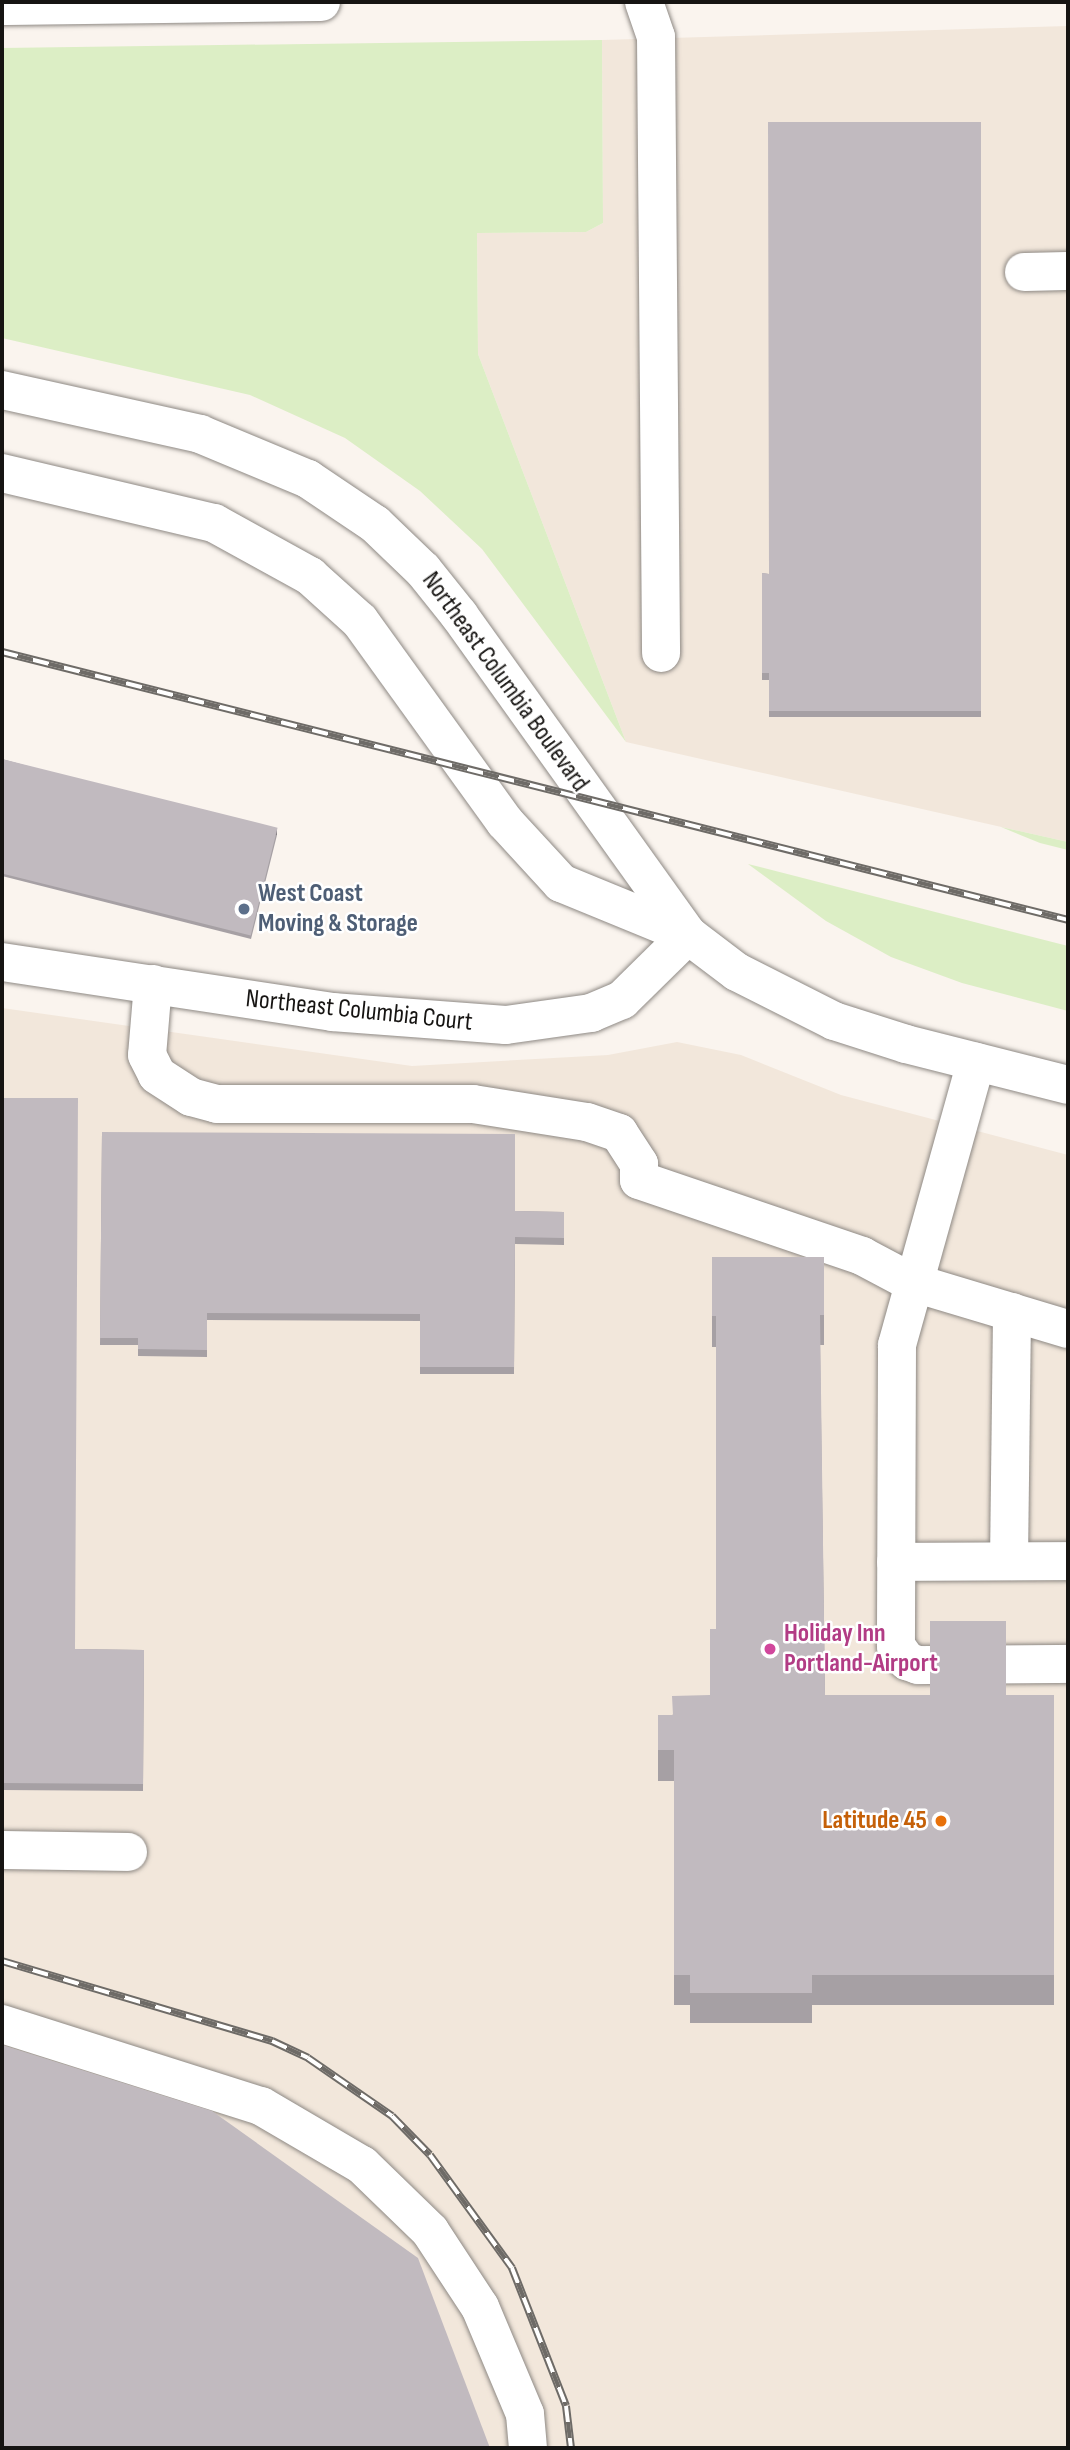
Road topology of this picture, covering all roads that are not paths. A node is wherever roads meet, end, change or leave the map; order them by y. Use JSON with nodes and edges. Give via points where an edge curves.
{"nodes":[{"id":1,"x":321,"y":2,"type":"edge"},
{"id":2,"x":644,"y":2,"type":"edge"},
{"id":3,"x":2,"y":6,"type":"edge"},
{"id":4,"x":1068,"y":271,"type":"edge"},
{"id":5,"x":1024,"y":272,"type":"dead end"},
{"id":6,"x":2,"y":390,"type":"edge"},
{"id":7,"x":2,"y":473,"type":"edge"},
{"id":8,"x":661,"y":653,"type":"dead end"},
{"id":9,"x":688,"y":935,"type":"junction"},
{"id":10,"x":2,"y":962,"type":"edge"},
{"id":11,"x":153,"y":984,"type":"junction"},
{"id":12,"x":976,"y":1062,"type":"junction"},
{"id":13,"x":1068,"y":1085,"type":"edge"},
{"id":14,"x":911,"y":1282,"type":"junction"},
{"id":15,"x":1012,"y":1312,"type":"junction"},
{"id":16,"x":1068,"y":1329,"type":"edge"},
{"id":17,"x":1010,"y":1561,"type":"junction"},
{"id":18,"x":1068,"y":1561,"type":"edge"},
{"id":19,"x":896,"y":1562,"type":"junction"},
{"id":20,"x":1068,"y":1664,"type":"edge"},
{"id":21,"x":2,"y":1850,"type":"edge"},
{"id":22,"x":128,"y":1852,"type":"dead end"},
{"id":23,"x":2,"y":2024,"type":"edge"},
{"id":24,"x":528,"y":2448,"type":"edge"}],
"edges":[{"from":1,"to":3,"type":"main road"},
{"from":2,"to":8,"type":"main road","via":[[656,37]]},
{"from":4,"to":5,"type":"main road"},
{"from":6,"to":9,"type":"main road","name":"Northeast Columbia Boulevard","via":[[223,442],[308,479],[375,524],[423,570],[459,615]]},
{"from":7,"to":9,"type":"main road","name":"Northeast Columbia Boulevard","via":[[214,523],[310,576],[360,621],[505,822],[561,883]]},
{"from":9,"to":11,"type":"main road","name":"Northeast Columbia Court","via":[[622,1000],[591,1013],[520,1024],[441,1023],[332,1012]]},
{"from":9,"to":12,"type":"main road","name":"Northeast Columbia Boulevard","via":[[737,972],[834,1021]]},
{"from":10,"to":11,"type":"main road","name":"Northeast Columbia Court"},
{"from":11,"to":14,"type":"main road","via":[[147,1055],[157,1075],[191,1097],[217,1104],[472,1104],[587,1122],[619,1133],[639,1164],[639,1180],[862,1256]]},
{"from":12,"to":13,"type":"main road","name":"Northeast Columbia Boulevard"},
{"from":12,"to":14,"type":"main road"},
{"from":14,"to":15,"type":"main road"},
{"from":14,"to":19,"type":"main road","via":[[897,1345]]},
{"from":15,"to":16,"type":"main road"},
{"from":15,"to":17,"type":"main road"},
{"from":17,"to":18,"type":"main road"},
{"from":17,"to":19,"type":"main road"},
{"from":19,"to":20,"type":"main road","via":[[896,1646],[907,1661]]},
{"from":21,"to":22,"type":"main road"},
{"from":23,"to":24,"type":"main road","via":[[261,2106],[362,2165],[430,2231],[480,2307],[524,2414]]}]}
